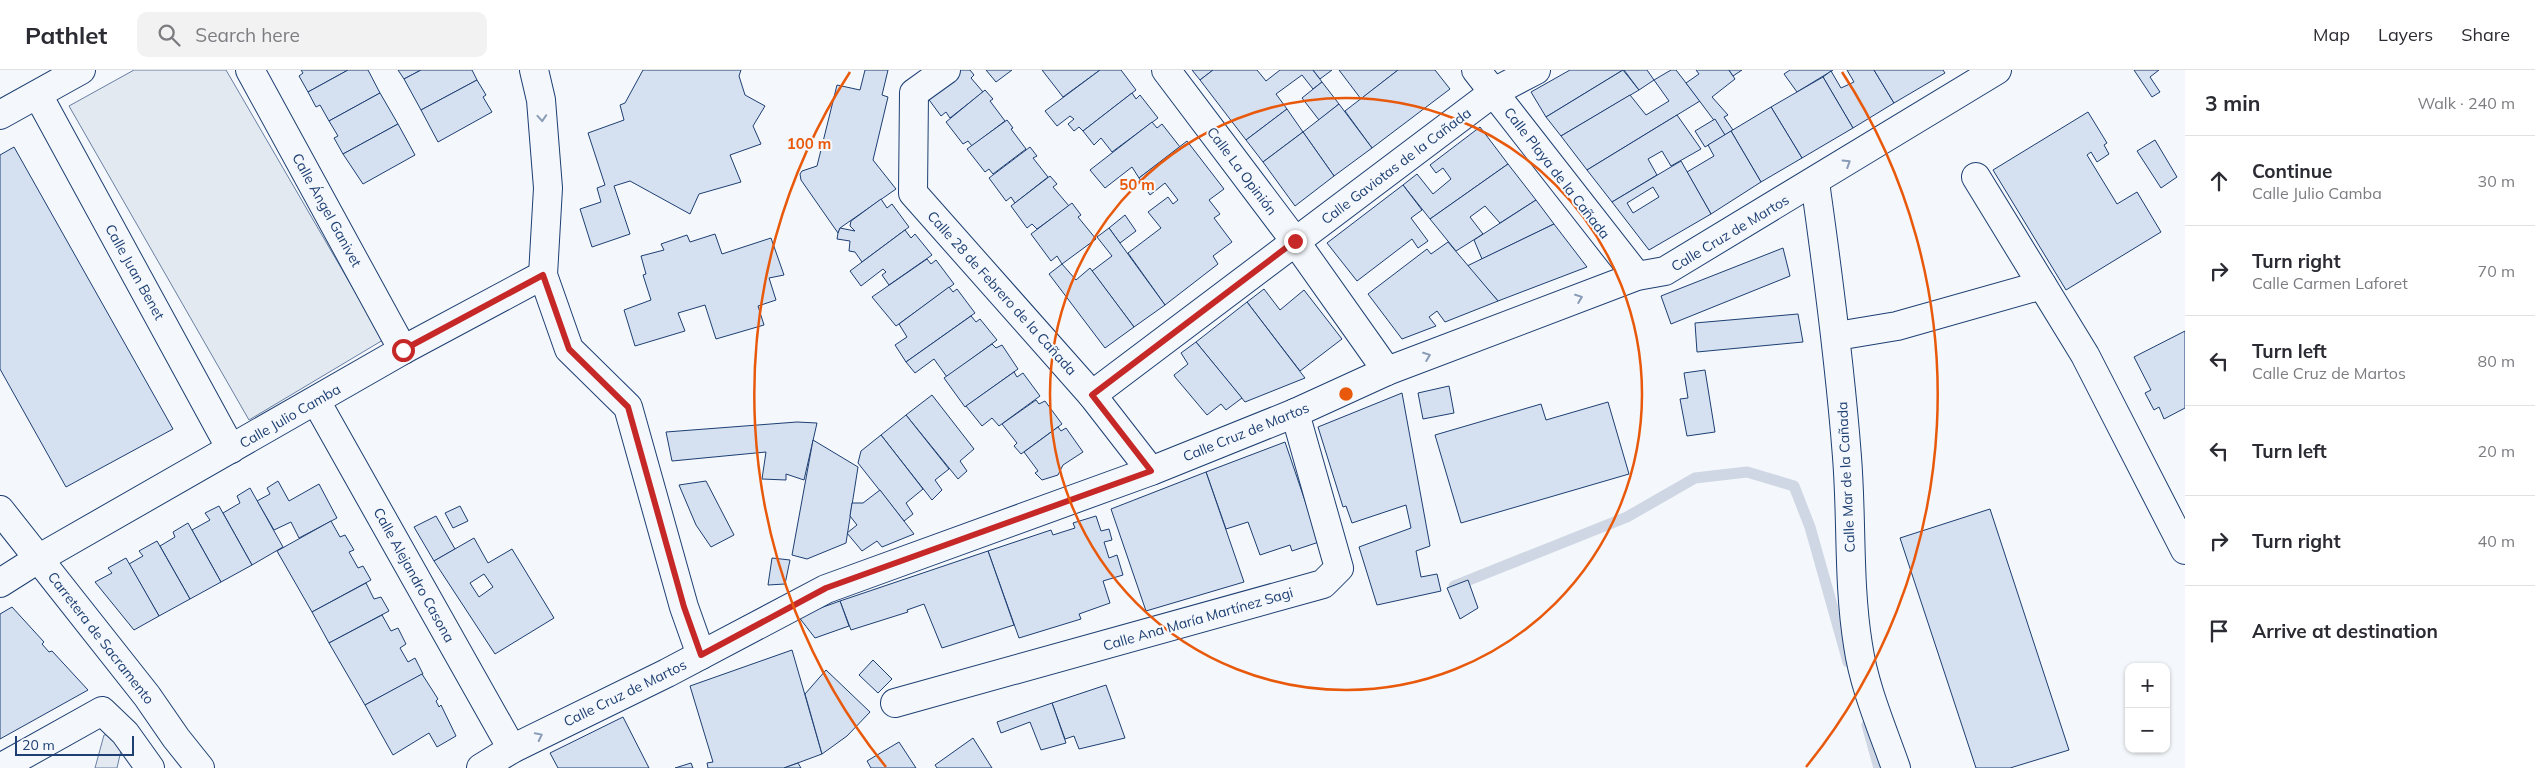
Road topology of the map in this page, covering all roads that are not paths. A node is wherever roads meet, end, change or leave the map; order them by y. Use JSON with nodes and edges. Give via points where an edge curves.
{"nodes":[{"id":1,"x":80,"y":70,"type":"edge"},
{"id":2,"x":250,"y":70,"type":"edge"},
{"id":3,"x":534,"y":70,"type":"edge"},
{"id":4,"x":946,"y":70,"type":"edge"},
{"id":5,"x":1166,"y":70,"type":"edge"},
{"id":6,"x":1476,"y":70,"type":"edge"},
{"id":7,"x":1536,"y":70,"type":"edge"},
{"id":8,"x":1997,"y":70,"type":"edge"},
{"id":9,"x":1494,"y":92,"type":"junction"},
{"id":10,"x":38,"y":95,"type":"junction"},
{"id":11,"x":0,"y":115,"type":"edge"},
{"id":12,"x":1976,"y":177,"type":"dead end"},
{"id":13,"x":1815,"y":182,"type":"junction"},
{"id":14,"x":1295,"y":241,"type":"junction"},
{"id":15,"x":543,"y":275,"type":"junction"},
{"id":16,"x":1637,"y":276,"type":"junction"},
{"id":17,"x":2042,"y":285,"type":"junction"},
{"id":18,"x":1837,"y":336,"type":"junction"},
{"id":19,"x":403,"y":350,"type":"junction"},
{"id":20,"x":1387,"y":370,"type":"junction"},
{"id":21,"x":1092,"y":395,"type":"junction"},
{"id":22,"x":316,"y":401,"type":"junction"},
{"id":23,"x":1295,"y":413,"type":"junction"},
{"id":24,"x":231,"y":449,"type":"junction"},
{"id":25,"x":1151,"y":471,"type":"junction"},
{"id":26,"x":0,"y":510,"type":"edge"},
{"id":27,"x":2185,"y":550,"type":"edge"},
{"id":28,"x":38,"y":558,"type":"junction"},
{"id":29,"x":0,"y":583,"type":"edge"},
{"id":30,"x":701,"y":655,"type":"junction"},
{"id":31,"x":148,"y":696,"type":"junction"},
{"id":32,"x":895,"y":703,"type":"dead end"},
{"id":33,"x":109,"y":719,"type":"junction"},
{"id":34,"x":512,"y":749,"type":"junction"},
{"id":35,"x":0,"y":768,"type":"edge"},
{"id":36,"x":23,"y":768,"type":"edge"},
{"id":37,"x":150,"y":768,"type":"edge"},
{"id":38,"x":200,"y":768,"type":"edge"},
{"id":39,"x":481,"y":768,"type":"edge"},
{"id":40,"x":1896,"y":768,"type":"edge"}],
"edges":[{"from":1,"to":10,"type":"street"},
{"from":2,"to":19,"type":"street","name":"Calle Ángel Ganivet"},
{"from":3,"to":15,"type":"street","one_way":true,"via":[[541,100],[548,188]]},
{"from":4,"to":21,"type":"street","name":"Calle 28 de Febrero de la Cañada","via":[[914,94],[913,193]]},
{"from":5,"to":14,"type":"street","name":"Calle La Opinión"},
{"from":6,"to":9,"type":"street","name":"Calle Playa de la Cañada"},
{"from":7,"to":9,"type":"street","name":"Calle Gaviotas de la Cañada"},
{"from":13,"to":8,"type":"street","name":"Calle Cruz de Martos","one_way":true},
{"from":9,"to":14,"type":"street","name":"Calle Gaviotas de la Cañada"},
{"from":9,"to":16,"type":"street","name":"Calle Playa de la Cañada"},
{"from":10,"to":11,"type":"street"},
{"from":10,"to":24,"type":"street","name":"Calle Juan Benet"},
{"from":12,"to":17,"type":"street"},
{"from":13,"to":16,"type":"street","name":"Calle Cruz de Martos","via":[[1665,272]]},
{"from":13,"to":18,"type":"street","name":"Calle Mar de la Cañada"},
{"from":14,"to":20,"type":"street","name":"Calle La Opinión"},
{"from":14,"to":21,"type":"street","name":"Calle Gaviotas de la Cañada"},
{"from":15,"to":19,"type":"street","name":"Calle Julio Camba"},
{"from":15,"to":30,"type":"street","via":[[569,349],[628,407],[684,607]]},
{"from":20,"to":16,"type":"street","name":"Calle Cruz de Martos","one_way":true},
{"from":17,"to":18,"type":"street","via":[[1897,326]]},
{"from":17,"to":27,"type":"street","via":[[2085,355]]},
{"from":18,"to":40,"type":"street","name":"Calle Mar de la Cañada","via":[[1848,459],[1851,586],[1857,645],[1864,676]]},
{"from":19,"to":22,"type":"street","name":"Calle Julio Camba"},
{"from":20,"to":23,"type":"street","name":"Calle Cruz de Martos"},
{"from":21,"to":25,"type":"street","name":"Calle 28 de Febrero de la Cañada"},
{"from":22,"to":24,"type":"street","name":"Calle Julio Camba"},
{"from":22,"to":34,"type":"street","name":"Calle Alejandro Casona"},
{"from":23,"to":25,"type":"street","name":"Calle Cruz de Martos"},
{"from":23,"to":32,"type":"street","name":"Calle Ana María Martínez Sagi","via":[[1339,568],[1323,584]]},
{"from":24,"to":28,"type":"street","name":"Calle Julio Camba"},
{"from":25,"to":30,"type":"street","name":"Calle Cruz de Martos","via":[[826,588]]},
{"from":26,"to":28,"type":"street","name":"Carretera de Sacramento"},
{"from":28,"to":29,"type":"street","name":"Calle Julio Camba"},
{"from":28,"to":31,"type":"street","name":"Carretera de Sacramento"},
{"from":34,"to":30,"type":"street","name":"Calle Cruz de Martos","one_way":true},
{"from":31,"to":33,"type":"street"},
{"from":31,"to":38,"type":"street","name":"Carretera de Sacramento"},
{"from":33,"to":35,"type":"street","via":[[102,711]]},
{"from":33,"to":36,"type":"street"},
{"from":33,"to":37,"type":"street","via":[[125,733]]},
{"from":34,"to":39,"type":"street","name":"Calle Cruz de Martos"}]}
